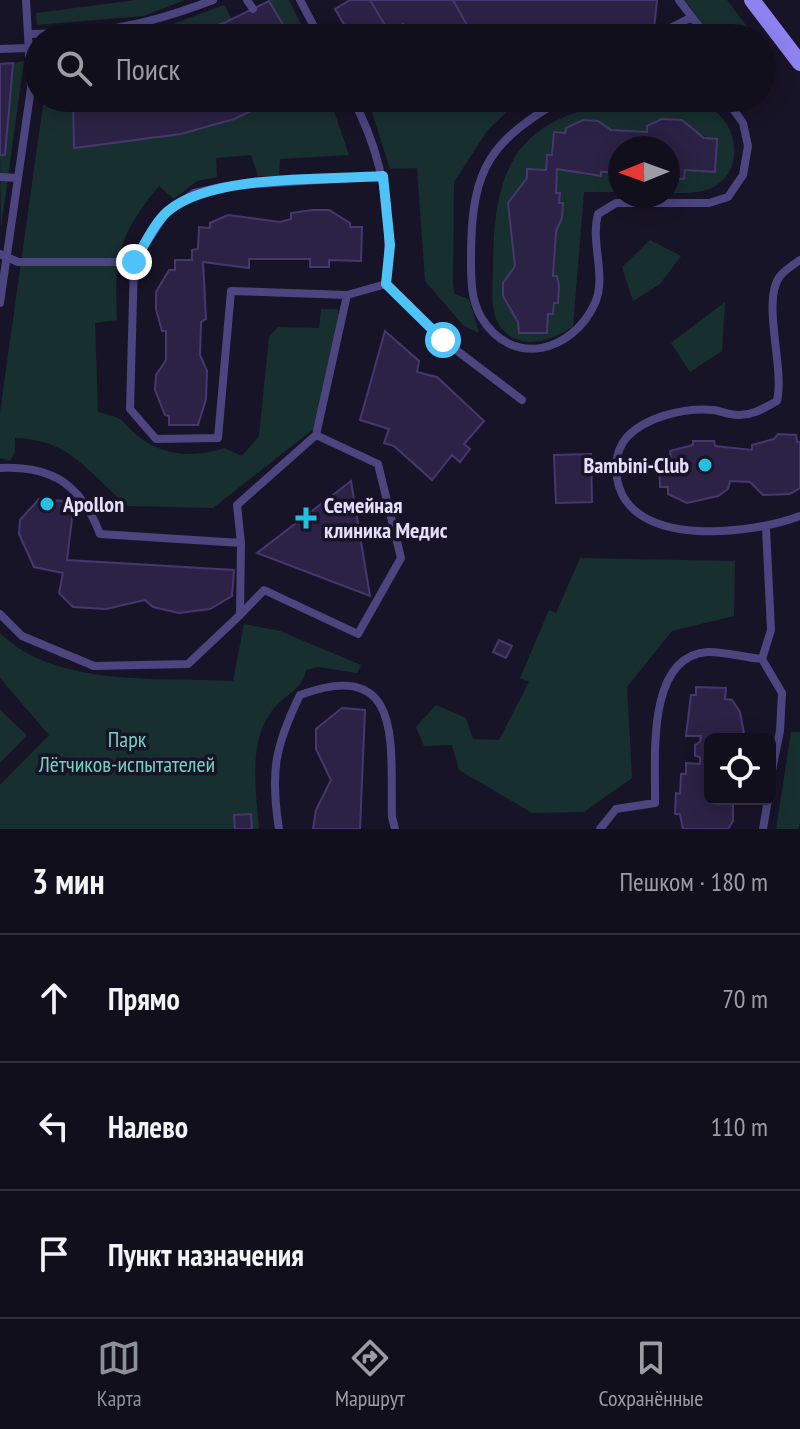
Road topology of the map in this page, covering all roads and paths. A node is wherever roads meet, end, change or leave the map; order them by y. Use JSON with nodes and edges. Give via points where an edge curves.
{"nodes":[{"id":1,"x":26,"y":0,"type":"edge"},
{"id":2,"x":213,"y":0,"type":"edge"},
{"id":3,"x":247,"y":0,"type":"edge"},
{"id":4,"x":300,"y":0,"type":"edge"},
{"id":5,"x":679,"y":0,"type":"edge"},
{"id":6,"x":752,"y":0,"type":"edge"},
{"id":7,"x":253,"y":9,"type":"dead end"},
{"id":8,"x":692,"y":17,"type":"junction"},
{"id":9,"x":27,"y":24,"type":"edge"},
{"id":10,"x":143,"y":24,"type":"edge"},
{"id":11,"x":313,"y":24,"type":"edge"},
{"id":12,"x":678,"y":24,"type":"edge"},
{"id":13,"x":697,"y":24,"type":"edge"},
{"id":14,"x":767,"y":24,"type":"edge"},
{"id":15,"x":776,"y":37,"type":"edge"},
{"id":16,"x":24,"y":48,"type":"edge"},
{"id":17,"x":0,"y":49,"type":"edge"},
{"id":18,"x":800,"y":63,"type":"edge"},
{"id":19,"x":28,"y":112,"type":"edge"},
{"id":20,"x":360,"y":112,"type":"edge"},
{"id":21,"x":540,"y":112,"type":"edge"},
{"id":22,"x":735,"y":112,"type":"edge"},
{"id":23,"x":383,"y":176,"type":"junction"},
{"id":24,"x":0,"y":177,"type":"edge"},
{"id":25,"x":18,"y":178,"type":"junction"},
{"id":26,"x":3,"y":256,"type":"edge"},
{"id":27,"x":800,"y":260,"type":"edge"},
{"id":28,"x":134,"y":262,"type":"junction"},
{"id":29,"x":386,"y":284,"type":"junction"},
{"id":30,"x":347,"y":295,"type":"junction"},
{"id":31,"x":0,"y":303,"type":"edge"},
{"id":32,"x":522,"y":400,"type":"dead end"},
{"id":33,"x":316,"y":435,"type":"junction"},
{"id":34,"x":0,"y":468,"type":"edge"},
{"id":35,"x":800,"y":516,"type":"edge"},
{"id":36,"x":766,"y":528,"type":"junction"},
{"id":37,"x":241,"y":543,"type":"junction"},
{"id":38,"x":0,"y":614,"type":"edge"},
{"id":39,"x":240,"y":615,"type":"junction"},
{"id":40,"x":762,"y":659,"type":"junction"},
{"id":41,"x":776,"y":751,"type":"edge"},
{"id":42,"x":767,"y":805,"type":"edge"},
{"id":43,"x":279,"y":829,"type":"edge"},
{"id":44,"x":395,"y":829,"type":"edge"},
{"id":45,"x":600,"y":829,"type":"edge"},
{"id":46,"x":763,"y":829,"type":"edge"}],
"edges":[{"from":1,"to":9,"type":"lane"},
{"from":2,"to":10,"type":"lane"},
{"from":3,"to":7,"type":"lane"},
{"from":4,"to":11,"type":"lane"},
{"from":5,"to":8,"type":"lane"},
{"from":6,"to":14,"type":"street"},
{"from":8,"to":12,"type":"lane"},
{"from":8,"to":13,"type":"lane"},
{"from":15,"to":18,"type":"street"},
{"from":16,"to":17,"type":"lane"},
{"from":19,"to":25,"type":"lane"},
{"from":20,"to":23,"type":"lane"},
{"from":21,"to":22,"type":"lane","via":[[520,124],[483,170],[471,205],[471,286],[481,317],[502,340],[526,348],[553,347],[578,332],[597,300],[592,233],[598,214],[616,203],[709,203],[728,197],[743,175],[748,146]]},
{"from":23,"to":28,"type":"lane","via":[[226,186],[194,193],[166,213]]},
{"from":23,"to":29,"type":"lane","via":[[390,245]]},
{"from":24,"to":25,"type":"lane"},
{"from":25,"to":26,"type":"lane"},
{"from":26,"to":28,"type":"lane","via":[[18,262]]},
{"from":26,"to":31,"type":"lane"},
{"from":27,"to":36,"type":"lane","via":[[779,277],[774,299],[782,381],[777,401],[759,412],[737,415],[712,410],[666,416],[625,439],[616,459],[617,481],[627,501],[646,519],[676,529]]},
{"from":28,"to":30,"type":"lane","via":[[130,409],[156,439],[218,438],[231,291]]},
{"from":29,"to":30,"type":"lane"},
{"from":29,"to":32,"type":"lane","via":[[443,340]]},
{"from":30,"to":33,"type":"lane"},
{"from":33,"to":37,"type":"lane","via":[[237,505]]},
{"from":33,"to":39,"type":"lane","via":[[378,464],[401,558],[358,634],[264,590]]},
{"from":34,"to":37,"type":"lane","via":[[43,469],[88,503],[100,534]]},
{"from":35,"to":36,"type":"lane"},
{"from":36,"to":40,"type":"lane","via":[[771,630]]},
{"from":37,"to":39,"type":"lane"},
{"from":38,"to":39,"type":"lane","via":[[22,636],[94,666],[188,664]]},
{"from":40,"to":41,"type":"lane","via":[[782,693]]},
{"from":40,"to":45,"type":"lane","via":[[707,652],[685,660],[666,685],[655,716],[655,803],[616,809]]},
{"from":42,"to":46,"type":"lane"},
{"from":43,"to":44,"type":"lane","via":[[274,770],[280,735],[300,695],[327,685],[355,684],[378,698],[389,723]]}]}
